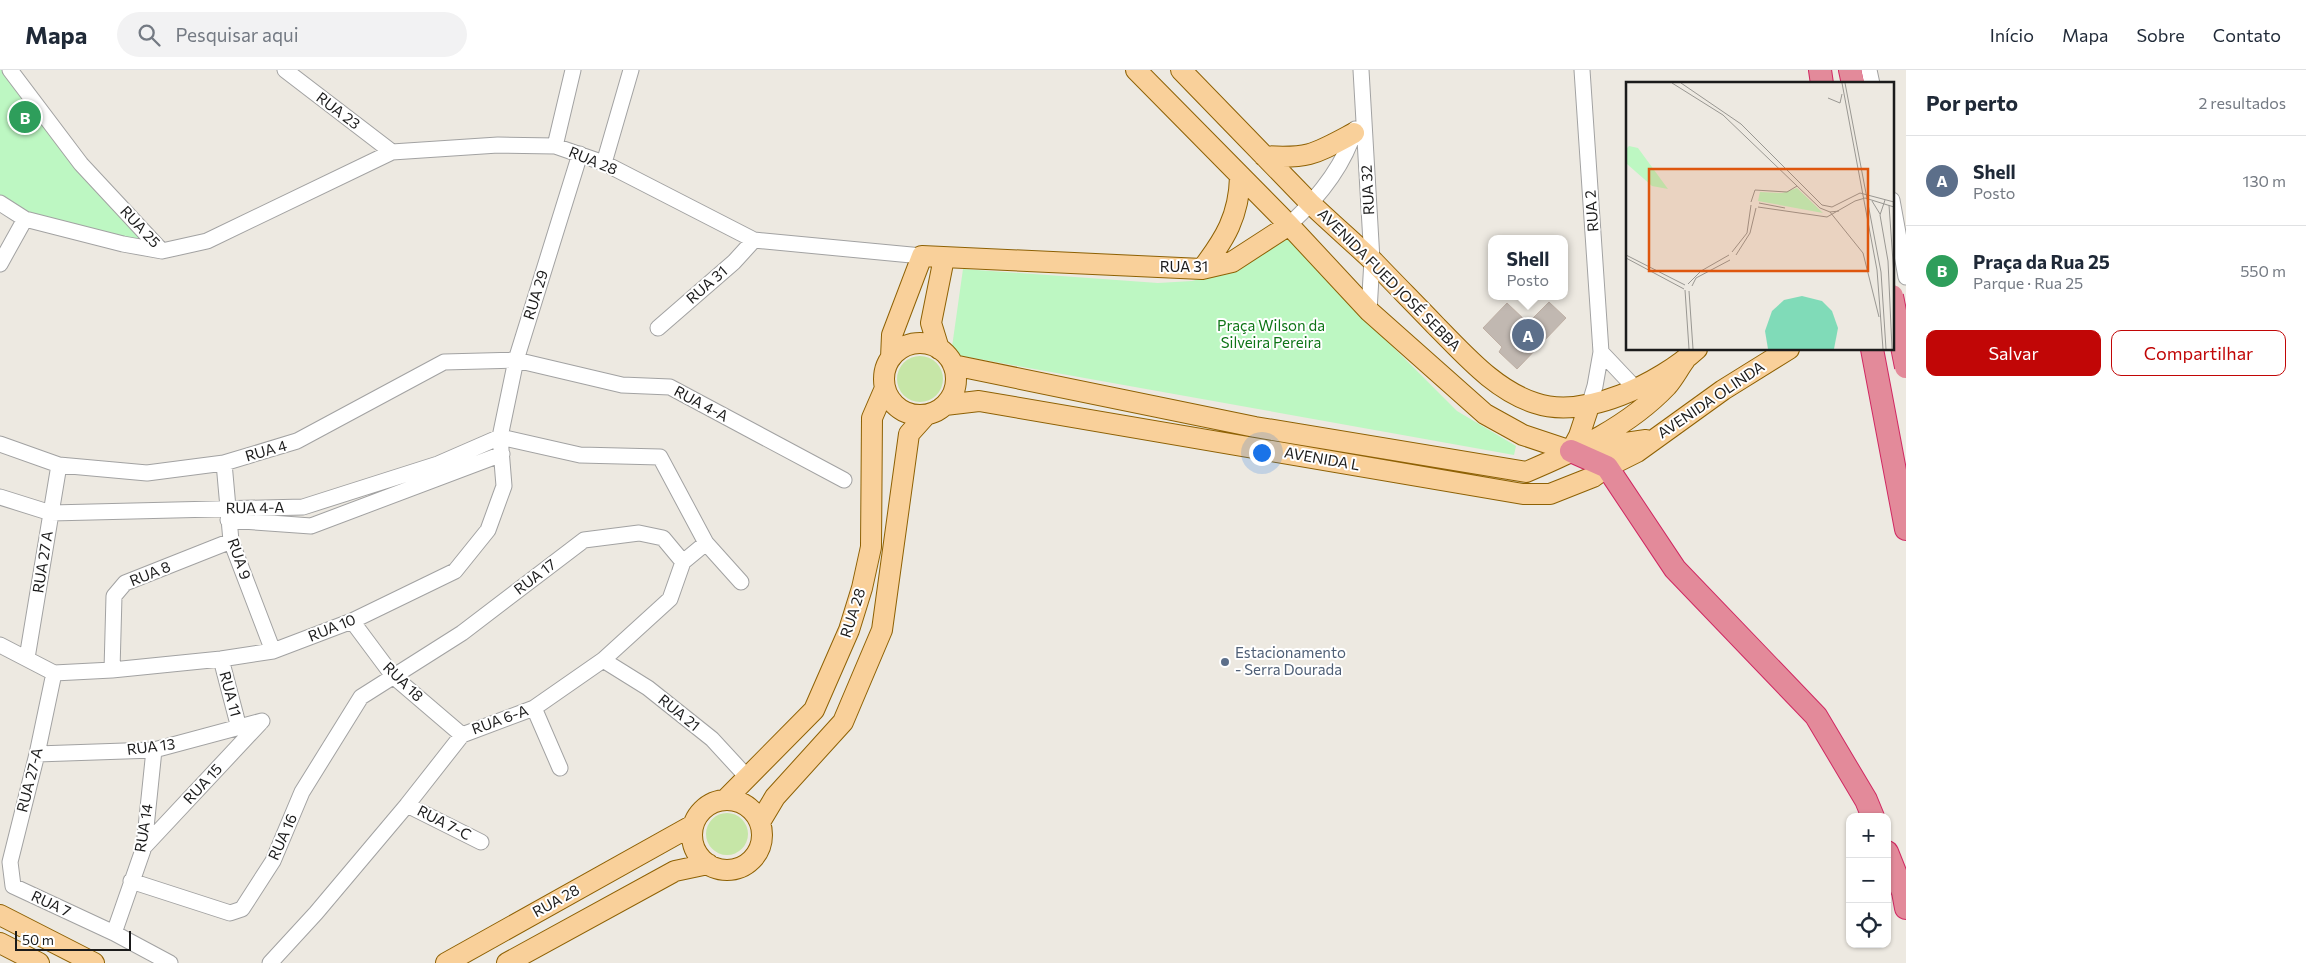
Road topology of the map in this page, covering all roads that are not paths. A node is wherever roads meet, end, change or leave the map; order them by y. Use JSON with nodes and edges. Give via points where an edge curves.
{"nodes":[{"id":1,"x":10,"y":70,"type":"edge"},
{"id":2,"x":285,"y":70,"type":"edge"},
{"id":3,"x":573,"y":70,"type":"edge"},
{"id":4,"x":630,"y":70,"type":"edge"},
{"id":5,"x":1136,"y":70,"type":"edge"},
{"id":6,"x":1181,"y":70,"type":"edge"},
{"id":7,"x":1361,"y":70,"type":"edge"},
{"id":8,"x":1582,"y":70,"type":"edge"},
{"id":9,"x":1363,"y":103,"type":"junction"},
{"id":10,"x":1354,"y":133,"type":"junction"},
{"id":11,"x":554,"y":146,"type":"junction"},
{"id":12,"x":392,"y":152,"type":"junction"},
{"id":13,"x":580,"y":154,"type":"junction"},
{"id":14,"x":1264,"y":156,"type":"junction"},
{"id":15,"x":604,"y":163,"type":"junction"},
{"id":16,"x":1240,"y":177,"type":"junction"},
{"id":17,"x":0,"y":203,"type":"edge"},
{"id":18,"x":1311,"y":204,"type":"junction"},
{"id":19,"x":1894,"y":211,"type":"edge"},
{"id":20,"x":25,"y":219,"type":"junction"},
{"id":21,"x":1289,"y":225,"type":"junction"},
{"id":22,"x":754,"y":240,"type":"junction"},
{"id":23,"x":162,"y":251,"type":"junction"},
{"id":24,"x":922,"y":256,"type":"junction"},
{"id":25,"x":944,"y":258,"type":"junction"},
{"id":26,"x":1372,"y":260,"type":"junction"},
{"id":27,"x":0,"y":264,"type":"edge"},
{"id":28,"x":1202,"y":270,"type":"junction"},
{"id":29,"x":1906,"y":277,"type":"edge"},
{"id":30,"x":1894,"y":290,"type":"edge"},
{"id":31,"x":1906,"y":294,"type":"edge"},
{"id":32,"x":1894,"y":306,"type":"edge"},
{"id":33,"x":1369,"y":311,"type":"junction"},
{"id":34,"x":658,"y":328,"type":"dead end"},
{"id":35,"x":939,"y":349,"type":"junction"},
{"id":36,"x":1787,"y":350,"type":"edge"},
{"id":37,"x":1872,"y":350,"type":"edge"},
{"id":38,"x":1601,"y":352,"type":"junction"},
{"id":39,"x":1691,"y":354,"type":"edge"},
{"id":40,"x":891,"y":358,"type":"junction"},
{"id":41,"x":516,"y":360,"type":"junction"},
{"id":42,"x":953,"y":365,"type":"junction"},
{"id":43,"x":1906,"y":367,"type":"edge"},
{"id":44,"x":885,"y":388,"type":"junction"},
{"id":45,"x":1636,"y":389,"type":"junction"},
{"id":46,"x":945,"y":405,"type":"junction"},
{"id":47,"x":1589,"y":406,"type":"junction"},
{"id":48,"x":926,"y":414,"type":"junction"},
{"id":49,"x":1523,"y":435,"type":"junction"},
{"id":50,"x":500,"y":437,"type":"junction"},
{"id":51,"x":1253,"y":437,"type":"junction"},
{"id":52,"x":1656,"y":438,"type":"junction"},
{"id":53,"x":0,"y":444,"type":"edge"},
{"id":54,"x":1571,"y":451,"type":"junction"},
{"id":55,"x":502,"y":454,"type":"junction"},
{"id":56,"x":224,"y":463,"type":"junction"},
{"id":57,"x":59,"y":465,"type":"junction"},
{"id":58,"x":1607,"y":467,"type":"junction"},
{"id":59,"x":1526,"y":472,"type":"junction"},
{"id":60,"x":844,"y":480,"type":"dead end"},
{"id":61,"x":0,"y":497,"type":"edge"},
{"id":62,"x":51,"y":513,"type":"junction"},
{"id":63,"x":228,"y":514,"type":"junction"},
{"id":64,"x":1906,"y":529,"type":"edge"},
{"id":65,"x":231,"y":541,"type":"junction"},
{"id":66,"x":706,"y":543,"type":"junction"},
{"id":67,"x":684,"y":562,"type":"junction"},
{"id":68,"x":741,"y":582,"type":"dead end"},
{"id":69,"x":352,"y":621,"type":"junction"},
{"id":70,"x":0,"y":645,"type":"edge"},
{"id":71,"x":273,"y":651,"type":"junction"},
{"id":72,"x":27,"y":658,"type":"junction"},
{"id":73,"x":221,"y":659,"type":"junction"},
{"id":74,"x":603,"y":660,"type":"junction"},
{"id":75,"x":112,"y":670,"type":"junction"},
{"id":76,"x":54,"y":673,"type":"junction"},
{"id":77,"x":393,"y":676,"type":"junction"},
{"id":78,"x":534,"y":708,"type":"junction"},
{"id":79,"x":262,"y":721,"type":"joint"},
{"id":80,"x":238,"y":728,"type":"junction"},
{"id":81,"x":462,"y":735,"type":"junction"},
{"id":82,"x":154,"y":750,"type":"junction"},
{"id":83,"x":37,"y":754,"type":"junction"},
{"id":84,"x":560,"y":768,"type":"dead end"},
{"id":85,"x":747,"y":777,"type":"junction"},
{"id":86,"x":726,"y":799,"type":"junction"},
{"id":87,"x":407,"y":805,"type":"junction"},
{"id":88,"x":1871,"y":813,"type":"edge"},
{"id":89,"x":760,"y":822,"type":"junction"},
{"id":90,"x":693,"y":825,"type":"junction"},
{"id":91,"x":481,"y":842,"type":"dead end"},
{"id":92,"x":144,"y":847,"type":"junction"},
{"id":93,"x":1889,"y":858,"type":"edge"},
{"id":94,"x":708,"y":864,"type":"junction"},
{"id":95,"x":131,"y":881,"type":"junction"},
{"id":96,"x":13,"y":886,"type":"joint"},
{"id":97,"x":1906,"y":908,"type":"edge"},
{"id":98,"x":0,"y":915,"type":"edge"},
{"id":99,"x":114,"y":933,"type":"junction"},
{"id":100,"x":0,"y":943,"type":"edge"},
{"id":101,"x":39,"y":963,"type":"edge"},
{"id":102,"x":94,"y":963,"type":"edge"},
{"id":103,"x":170,"y":963,"type":"edge"},
{"id":104,"x":270,"y":963,"type":"edge"},
{"id":105,"x":446,"y":963,"type":"edge"},
{"id":106,"x":506,"y":963,"type":"edge"}],
"edges":[{"from":1,"to":23,"type":"street","name":"RUA 25","via":[[81,164]]},
{"from":2,"to":12,"type":"street","name":"RUA 23"},
{"from":3,"to":11,"type":"street"},
{"from":4,"to":15,"type":"street"},
{"from":5,"to":16,"type":"main road","name":"AVENIDA FUED JOSÉ SEBBA"},
{"from":6,"to":14,"type":"main road","name":"AVENIDA FUED JOSÉ SEBBA"},
{"from":7,"to":9,"type":"street","name":"RUA 32"},
{"from":8,"to":38,"type":"street","name":"RUA 2"},
{"from":9,"to":10,"type":"street","name":"RUA 31"},
{"from":9,"to":26,"type":"street","name":"RUA 32"},
{"from":10,"to":14,"type":"main road","via":[[1312,155],[1295,158]]},
{"from":10,"to":18,"type":"street","name":"RUA 31","via":[[1349,148]]},
{"from":11,"to":12,"type":"street","name":"RUA 28","via":[[498,145]]},
{"from":11,"to":13,"type":"street","name":"RUA 28"},
{"from":12,"to":23,"type":"street","name":"RUA 28","via":[[207,241]]},
{"from":13,"to":15,"type":"street","name":"RUA 28"},
{"from":13,"to":41,"type":"street","name":"RUA 29"},
{"from":14,"to":18,"type":"main road","name":"AVENIDA FUED JOSÉ SEBBA"},
{"from":15,"to":22,"type":"street","name":"RUA 28"},
{"from":16,"to":21,"type":"main road","name":"AVENIDA FUED JOSÉ SEBBA"},
{"from":16,"to":28,"type":"main road","via":[[1235,215],[1223,242]]},
{"from":17,"to":20,"type":"street","name":"RUA 25"},
{"from":18,"to":21,"type":"street","name":"RUA 31"},
{"from":18,"to":26,"type":"main road","name":"AVENIDA FUED JOSÉ SEBBA"},
{"from":19,"to":29,"type":"street"},
{"from":20,"to":23,"type":"street","name":"RUA 25"},
{"from":20,"to":27,"type":"street"},
{"from":21,"to":28,"type":"main road","name":"RUA 31","via":[[1232,262]]},
{"from":21,"to":33,"type":"main road","name":"AVENIDA FUED JOSÉ SEBBA"},
{"from":22,"to":24,"type":"street","name":"RUA 28"},
{"from":22,"to":34,"type":"street","name":"RUA 31","via":[[734,262]]},
{"from":24,"to":25,"type":"main road","name":"RUA 31"},
{"from":24,"to":40,"type":"main road","via":[[892,335]]},
{"from":25,"to":28,"type":"main road","name":"RUA 31"},
{"from":25,"to":35,"type":"main road","via":[[931,322]]},
{"from":26,"to":33,"type":"street","name":"RUA 32"},
{"from":26,"to":47,"type":"main road","name":"AVENIDA FUED JOSÉ SEBBA","via":[[1471,362],[1507,390],[1535,403],[1558,407]]},
{"from":30,"to":31,"type":"main road"},
{"from":32,"to":43,"type":"highway","bridge":true},
{"from":33,"to":49,"type":"main road","name":"AVENIDA FUED JOSÉ SEBBA","via":[[1485,414]]},
{"from":35,"to":40,"type":"main road","via":[[919,343],[903,348]]},
{"from":35,"to":42,"type":"main road"},
{"from":36,"to":52,"type":"main road","name":"AVENIDA OLINDA","via":[[1722,390]]},
{"from":37,"to":64,"type":"highway"},
{"from":38,"to":45,"type":"street"},
{"from":38,"to":47,"type":"street","name":"RUA 2"},
{"from":39,"to":45,"type":"main road"},
{"from":39,"to":54,"type":"main road","via":[[1667,385],[1624,423]]},
{"from":40,"to":44,"type":"main road","via":[[886,367]]},
{"from":41,"to":50,"type":"street","name":"RUA 29"},
{"from":41,"to":56,"type":"street","name":"RUA 4","via":[[444,362],[297,441]]},
{"from":41,"to":60,"type":"street","name":"RUA 4-A","via":[[622,385],[670,387]]},
{"from":42,"to":46,"type":"main road","via":[[955,386]]},
{"from":42,"to":51,"type":"main road","name":"AVENIDA L"},
{"from":44,"to":48,"type":"main road","via":[[889,398],[900,409],[915,415]]},
{"from":44,"to":85,"type":"main road","name":"RUA 28","via":[[872,418],[871,546],[849,630],[814,710]]},
{"from":45,"to":47,"type":"main road","name":"AVENIDA FUED JOSÉ SEBBA"},
{"from":46,"to":48,"type":"main road"},
{"from":46,"to":51,"type":"main road","name":"AVENIDA L","via":[[979,401]]},
{"from":47,"to":54,"type":"main road"},
{"from":48,"to":89,"type":"main road","name":"RUA 28","via":[[909,434],[890,580],[878,640],[843,722],[775,797]]},
{"from":49,"to":54,"type":"main road","name":"AVENIDA FUED JOSÉ SEBBA"},
{"from":49,"to":59,"type":"main road","via":[[1533,459]]},
{"from":50,"to":55,"type":"street","name":"RUA 10"},
{"from":50,"to":63,"type":"street","name":"RUA 4-A","via":[[438,464],[303,507]]},
{"from":50,"to":66,"type":"street","via":[[580,454],[660,457]]},
{"from":51,"to":58,"type":"main road","name":"AVENIDA L","via":[[1522,494],[1550,494],[1578,484]]},
{"from":51,"to":59,"type":"main road","name":"AVENIDA L"},
{"from":52,"to":54,"type":"main road","name":"AVENIDA OLINDA"},
{"from":52,"to":58,"type":"main road","name":"AVENIDA L"},
{"from":53,"to":57,"type":"street","name":"RUA 4"},
{"from":54,"to":58,"type":"highway"},
{"from":54,"to":59,"type":"main road"},
{"from":55,"to":63,"type":"street","name":"RUA 4-A","via":[[311,526]]},
{"from":55,"to":69,"type":"street","name":"RUA 10","via":[[504,486],[488,530],[455,571]]},
{"from":56,"to":57,"type":"street","name":"RUA 4","via":[[147,473]]},
{"from":56,"to":63,"type":"street","name":"RUA 9"},
{"from":57,"to":62,"type":"street","name":"RUA 27 A"},
{"from":58,"to":88,"type":"highway","via":[[1675,569],[1816,716]]},
{"from":61,"to":62,"type":"street","name":"RUA 4-A"},
{"from":62,"to":63,"type":"street","name":"RUA 4-A"},
{"from":62,"to":72,"type":"street","name":"RUA 27 A"},
{"from":63,"to":65,"type":"street","name":"RUA 9"},
{"from":65,"to":71,"type":"street","name":"RUA 9"},
{"from":65,"to":75,"type":"street","name":"RUA 8","via":[[125,583],[114,596]]},
{"from":66,"to":67,"type":"street","name":"RUA 6-A"},
{"from":66,"to":68,"type":"street"},
{"from":67,"to":74,"type":"street","name":"RUA 6-A","via":[[670,599]]},
{"from":67,"to":77,"type":"street","name":"RUA 17","via":[[663,538],[639,533],[584,540],[462,633]]},
{"from":69,"to":71,"type":"street","name":"RUA 10"},
{"from":69,"to":77,"type":"street","name":"RUA 18"},
{"from":70,"to":72,"type":"street"},
{"from":71,"to":73,"type":"street","name":"RUA 10"},
{"from":72,"to":76,"type":"street"},
{"from":73,"to":75,"type":"street","name":"RUA 10"},
{"from":73,"to":80,"type":"street","name":"RUA 11"},
{"from":74,"to":78,"type":"street","name":"RUA 6-A"},
{"from":74,"to":85,"type":"street","name":"RUA 21","via":[[648,688],[712,739]]},
{"from":75,"to":76,"type":"street","name":"RUA 10"},
{"from":76,"to":83,"type":"street","name":"RUA 27-A"},
{"from":77,"to":81,"type":"street","name":"RUA 18"},
{"from":77,"to":95,"type":"street","name":"RUA 16","via":[[360,697],[302,792],[273,861],[242,909],[230,913]]},
{"from":78,"to":81,"type":"street","name":"RUA 6-A"},
{"from":78,"to":84,"type":"street"},
{"from":79,"to":80,"type":"street","name":"RUA 13"},
{"from":79,"to":92,"type":"street","name":"RUA 15"},
{"from":80,"to":82,"type":"street","name":"RUA 13"},
{"from":81,"to":87,"type":"street","name":"RUA 6-A"},
{"from":82,"to":83,"type":"street","name":"RUA 13"},
{"from":82,"to":92,"type":"street","name":"RUA 14"},
{"from":83,"to":96,"type":"street","name":"RUA 27-A","via":[[10,862]]},
{"from":85,"to":86,"type":"main road","name":"RUA 28"},
{"from":86,"to":89,"type":"main road","via":[[747,805]]},
{"from":86,"to":90,"type":"main road","via":[[705,807]]},
{"from":87,"to":91,"type":"street","name":"RUA 7-C"},
{"from":87,"to":104,"type":"street","name":"RUA 6-A"},
{"from":89,"to":94,"type":"main road","via":[[762,844],[749,862],[729,870]]},
{"from":90,"to":94,"type":"main road","via":[[694,847]]},
{"from":90,"to":105,"type":"main road","name":"RUA 28"},
{"from":92,"to":95,"type":"street","name":"RUA 14"},
{"from":93,"to":97,"type":"highway"},
{"from":94,"to":106,"type":"main road","name":"RUA 28","via":[[675,871]]},
{"from":95,"to":99,"type":"street","name":"RUA 14"},
{"from":96,"to":99,"type":"street","name":"RUA 7"},
{"from":98,"to":102,"type":"main road"},
{"from":99,"to":103,"type":"street","name":"RUA 7"},
{"from":100,"to":101,"type":"main road"}]}
